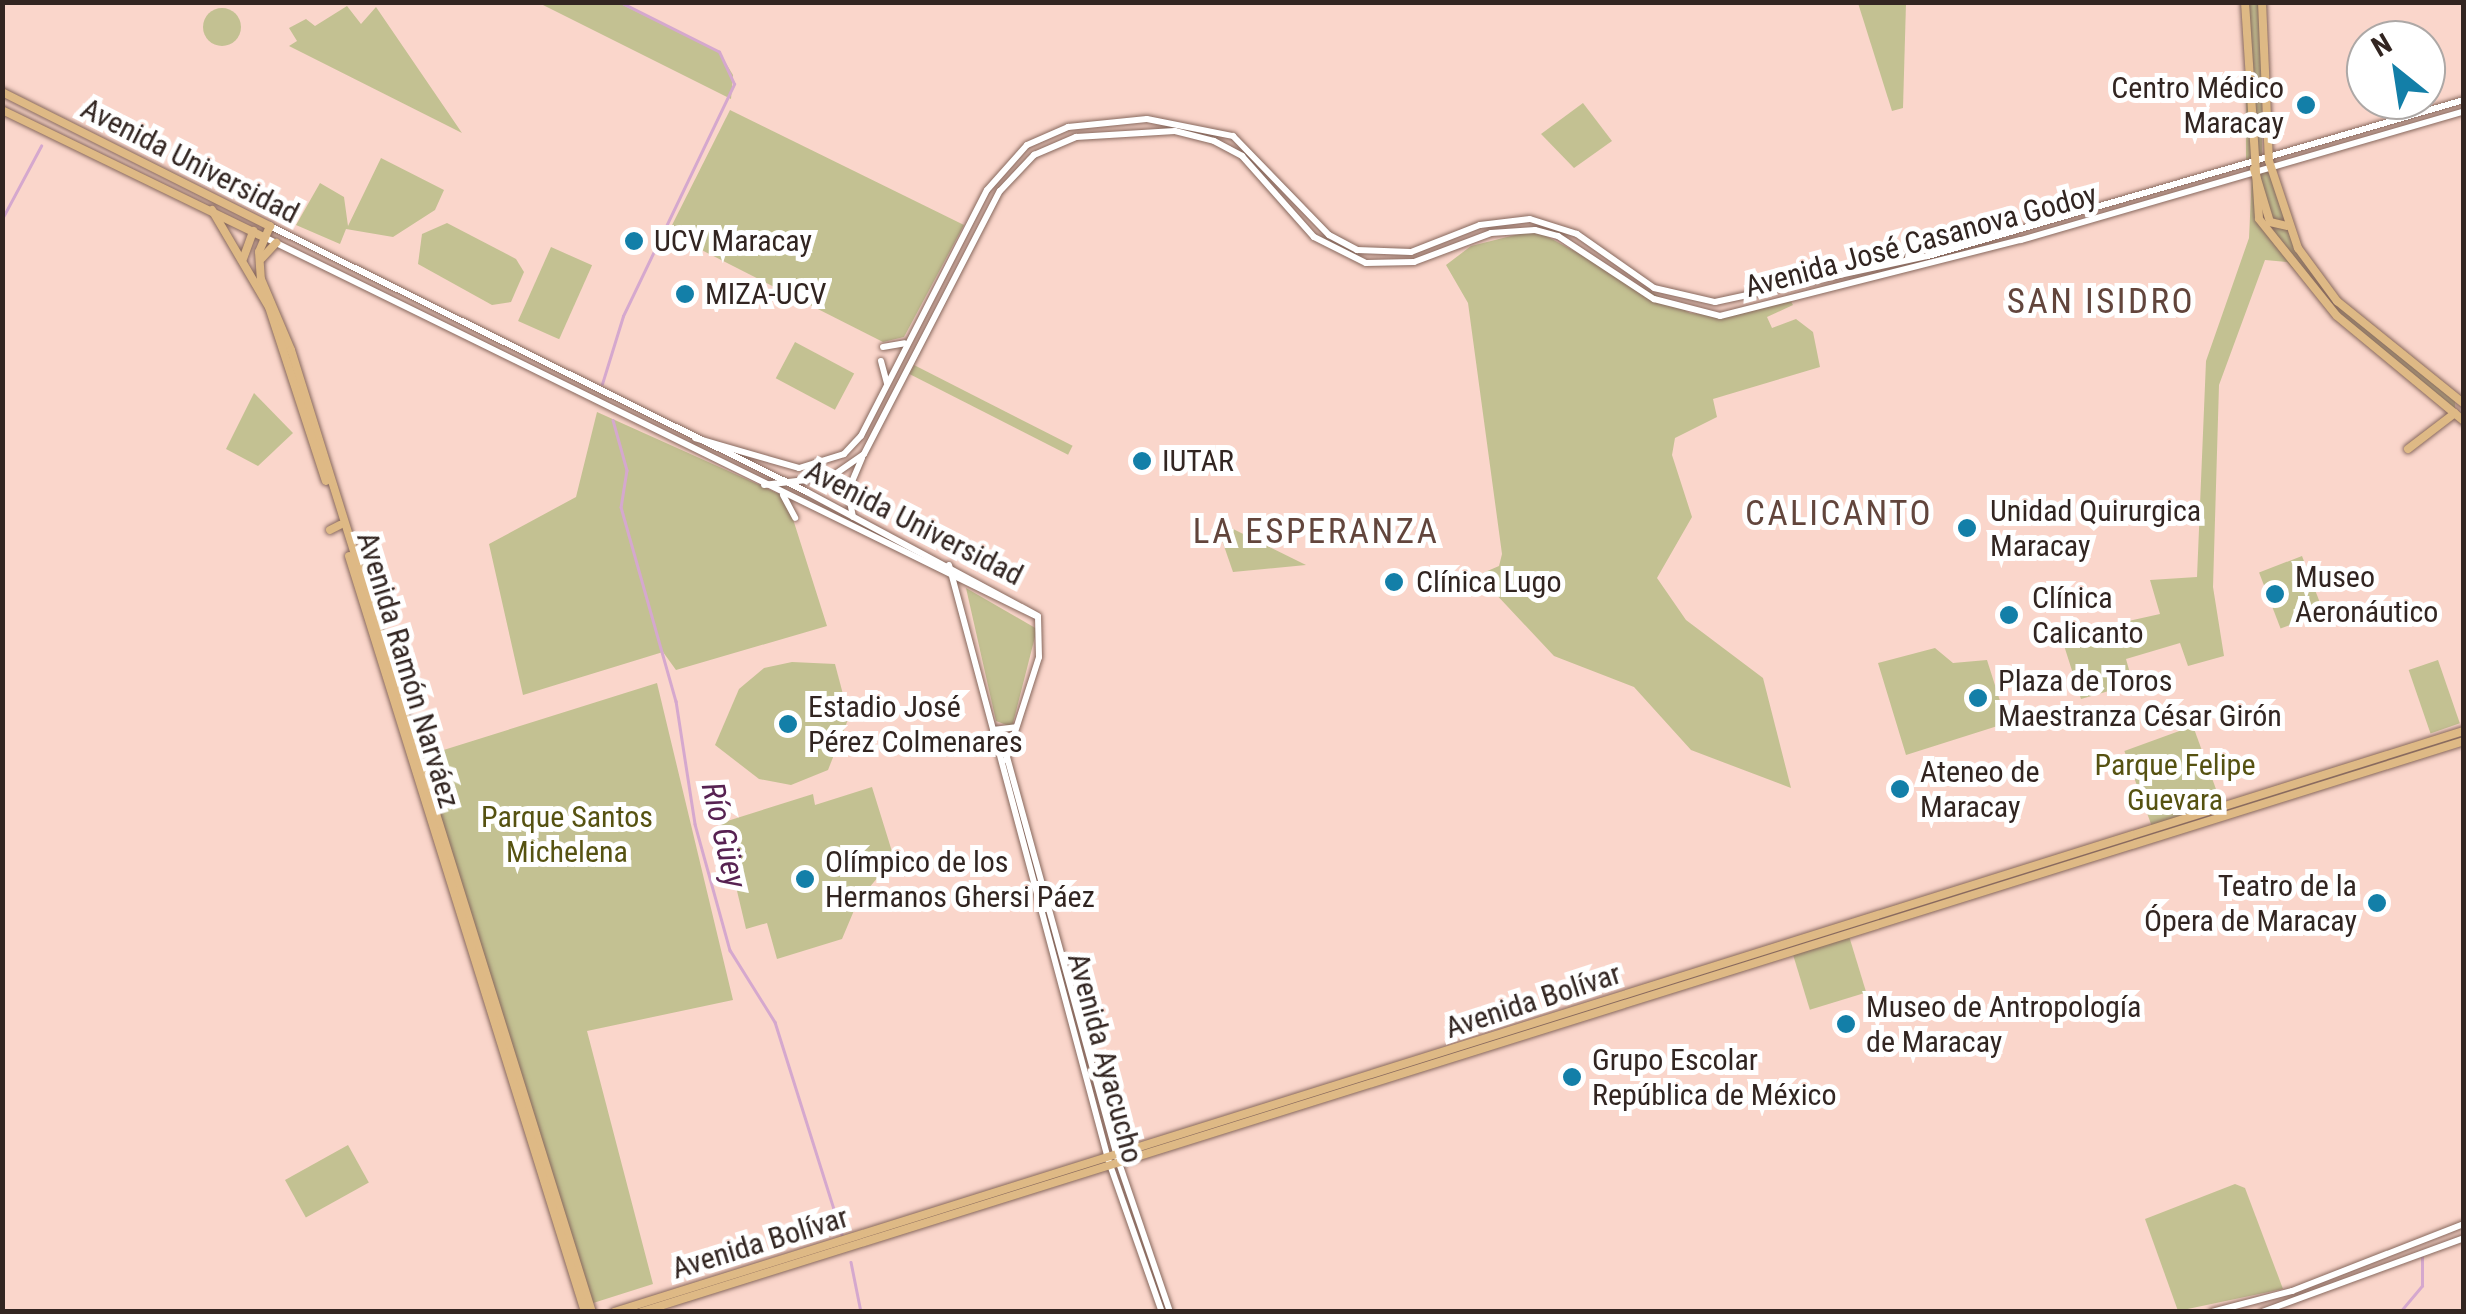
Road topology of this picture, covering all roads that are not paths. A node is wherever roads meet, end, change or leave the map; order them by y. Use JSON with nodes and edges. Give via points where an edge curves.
{"nodes":[{"id":1,"x":2246,"y":2,"type":"edge"},
{"id":2,"x":2262,"y":2,"type":"edge"},
{"id":3,"x":2,"y":92,"type":"edge"},
{"id":4,"x":2464,"y":100,"type":"edge"},
{"id":5,"x":2,"y":110,"type":"edge"},
{"id":6,"x":2464,"y":111,"type":"edge"},
{"id":7,"x":2270,"y":166,"type":"junction"},
{"id":8,"x":2253,"y":170,"type":"junction"},
{"id":9,"x":212,"y":210,"type":"junction"},
{"id":10,"x":266,"y":224,"type":"junction"},
{"id":11,"x":2287,"y":226,"type":"junction"},
{"id":12,"x":253,"y":232,"type":"junction"},
{"id":13,"x":264,"y":237,"type":"junction"},
{"id":14,"x":1912,"y":240,"type":"dead end"},
{"id":15,"x":276,"y":243,"type":"junction"},
{"id":16,"x":243,"y":259,"type":"junction"},
{"id":17,"x":1902,"y":261,"type":"junction"},
{"id":18,"x":259,"y":267,"type":"junction"},
{"id":19,"x":910,"y":340,"type":"junction"},
{"id":20,"x":883,"y":348,"type":"dead end"},
{"id":21,"x":881,"y":361,"type":"dead end"},
{"id":22,"x":552,"y":370,"type":"junction"},
{"id":23,"x":547,"y":378,"type":"junction"},
{"id":24,"x":887,"y":383,"type":"junction"},
{"id":25,"x":2452,"y":394,"type":"junction"},
{"id":26,"x":2464,"y":404,"type":"edge"},
{"id":27,"x":2455,"y":414,"type":"junction"},
{"id":28,"x":2464,"y":420,"type":"edge"},
{"id":29,"x":695,"y":438,"type":"junction"},
{"id":30,"x":2408,"y":449,"type":"dead end"},
{"id":31,"x":864,"y":454,"type":"junction"},
{"id":32,"x":787,"y":484,"type":"junction"},
{"id":33,"x":764,"y":485,"type":"junction"},
{"id":34,"x":782,"y":494,"type":"junction"},
{"id":35,"x":795,"y":518,"type":"dead end"},
{"id":36,"x":853,"y":518,"type":"junction"},
{"id":37,"x":340,"y":526,"type":"junction"},
{"id":38,"x":330,"y":530,"type":"dead end"},
{"id":39,"x":950,"y":565,"type":"junction"},
{"id":40,"x":956,"y":579,"type":"junction"},
{"id":41,"x":1038,"y":617,"type":"junction"},
{"id":42,"x":1020,"y":722,"type":"junction"},
{"id":43,"x":993,"y":730,"type":"junction"},
{"id":44,"x":2464,"y":731,"type":"edge"},
{"id":45,"x":2464,"y":740,"type":"edge"},
{"id":46,"x":1008,"y":757,"type":"junction"},
{"id":47,"x":1002,"y":767,"type":"junction"},
{"id":48,"x":1114,"y":1162,"type":"junction"},
{"id":49,"x":2464,"y":1224,"type":"edge"},
{"id":50,"x":2464,"y":1238,"type":"edge"},
{"id":51,"x":838,"y":1247,"type":"junction"},
{"id":52,"x":588,"y":1308,"type":"edge"},
{"id":53,"x":614,"y":1312,"type":"edge"},
{"id":54,"x":641,"y":1312,"type":"edge"},
{"id":55,"x":1166,"y":1312,"type":"edge"},
{"id":56,"x":2212,"y":1312,"type":"edge"},
{"id":57,"x":2262,"y":1312,"type":"edge"}],
"edges":[{"from":1,"to":8,"type":"main road"},
{"from":2,"to":7,"type":"main road"},
{"from":3,"to":10,"type":"main road","name":"Avenida Universidad"},
{"from":4,"to":7,"type":"street"},
{"from":5,"to":9,"type":"main road","name":"Avenida Universidad"},
{"from":6,"to":7,"type":"street"},
{"from":7,"to":8,"type":"street","name":"Avenida José Casanova Godoy"},
{"from":7,"to":11,"type":"main road"},
{"from":8,"to":11,"type":"main road","via":[[2270,222]]},
{"from":8,"to":17,"type":"street","name":"Avenida José Casanova Godoy"},
{"from":8,"to":27,"type":"main road","via":[[2259,220],[2313,288]]},
{"from":8,"to":31,"type":"street","name":"Avenida José Casanova Godoy","via":[[1720,316],[1640,292],[1558,236],[1535,230],[1491,233],[1414,262],[1366,264],[1314,237],[1229,147],[1175,132],[1076,136],[1034,156],[1000,191]]},
{"from":9,"to":12,"type":"main road","name":"Avenida Universidad"},
{"from":9,"to":16,"type":"main road","name":"Avenida Ramón Narváez"},
{"from":10,"to":12,"type":"main road"},
{"from":10,"to":13,"type":"main road","name":"Avenida Ramón Narváez"},
{"from":10,"to":22,"type":"street","name":"Avenida Universidad"},
{"from":11,"to":25,"type":"main road","via":[[2337,300]]},
{"from":12,"to":13,"type":"main road","name":"Avenida Universidad"},
{"from":12,"to":16,"type":"main road"},
{"from":13,"to":15,"type":"street","name":"Avenida Universidad"},
{"from":13,"to":18,"type":"main road","name":"Avenida Ramón Narváez"},
{"from":14,"to":17,"type":"street"},
{"from":15,"to":18,"type":"main road"},
{"from":15,"to":23,"type":"street","name":"Avenida Universidad"},
{"from":16,"to":37,"type":"main road","name":"Avenida Ramón Narváez","via":[[269,307]]},
{"from":17,"to":19,"type":"street","name":"Avenida José Casanova Godoy","via":[[1715,302],[1654,288],[1577,234],[1530,219],[1480,225],[1411,252],[1358,250],[1329,235],[1234,136],[1180,121],[1111,121],[1047,133],[1001,170]]},
{"from":18,"to":52,"type":"main road","name":"Avenida Ramón Narváez"},
{"from":19,"to":20,"type":"street"},
{"from":19,"to":24,"type":"street","name":"Avenida José Casanova Godoy"},
{"from":21,"to":24,"type":"street"},
{"from":22,"to":23,"type":"street"},
{"from":22,"to":29,"type":"street","name":"Avenida Universidad"},
{"from":23,"to":33,"type":"street","name":"Avenida Universidad"},
{"from":24,"to":29,"type":"street","via":[[861,436],[820,465],[798,468]]},
{"from":25,"to":26,"type":"main road"},
{"from":25,"to":27,"type":"main road"},
{"from":27,"to":28,"type":"main road"},
{"from":27,"to":30,"type":"main road"},
{"from":29,"to":32,"type":"street","name":"Avenida Universidad"},
{"from":31,"to":32,"type":"street","via":[[831,477]]},
{"from":31,"to":36,"type":"street","name":"Avenida José Casanova Godoy","via":[[848,492]]},
{"from":32,"to":33,"type":"street"},
{"from":32,"to":36,"type":"street","name":"Avenida Universidad"},
{"from":33,"to":34,"type":"street","name":"Avenida Universidad"},
{"from":34,"to":35,"type":"street"},
{"from":34,"to":40,"type":"street","name":"Avenida Universidad"},
{"from":36,"to":39,"type":"street","name":"Avenida Universidad"},
{"from":37,"to":38,"type":"main road"},
{"from":37,"to":52,"type":"main road","name":"Avenida Ramón Narváez"},
{"from":39,"to":40,"type":"street","name":"Avenida Ayacucho"},
{"from":39,"to":41,"type":"street","name":"Avenida Universidad"},
{"from":40,"to":41,"type":"street","name":"Avenida Universidad"},
{"from":40,"to":43,"type":"street","name":"Avenida Ayacucho"},
{"from":41,"to":42,"type":"street","via":[[1042,644]]},
{"from":42,"to":43,"type":"street","via":[[1008,734]]},
{"from":42,"to":46,"type":"street"},
{"from":43,"to":47,"type":"street","name":"Avenida Ayacucho"},
{"from":44,"to":48,"type":"main road","name":"Avenida Bolívar"},
{"from":45,"to":48,"type":"main road","name":"Avenida Bolívar"},
{"from":46,"to":47,"type":"street"},
{"from":46,"to":48,"type":"street","name":"Avenida Ayacucho"},
{"from":47,"to":48,"type":"street","name":"Avenida Ayacucho"},
{"from":48,"to":51,"type":"main road","name":"Avenida Bolívar"},
{"from":48,"to":55,"type":"street","name":"Avenida Ayacucho"},
{"from":49,"to":56,"type":"street","via":[[2292,1291]]},
{"from":50,"to":57,"type":"street"},
{"from":51,"to":53,"type":"main road","name":"Avenida Bolívar"},
{"from":51,"to":54,"type":"main road","name":"Avenida Bolívar"}]}
